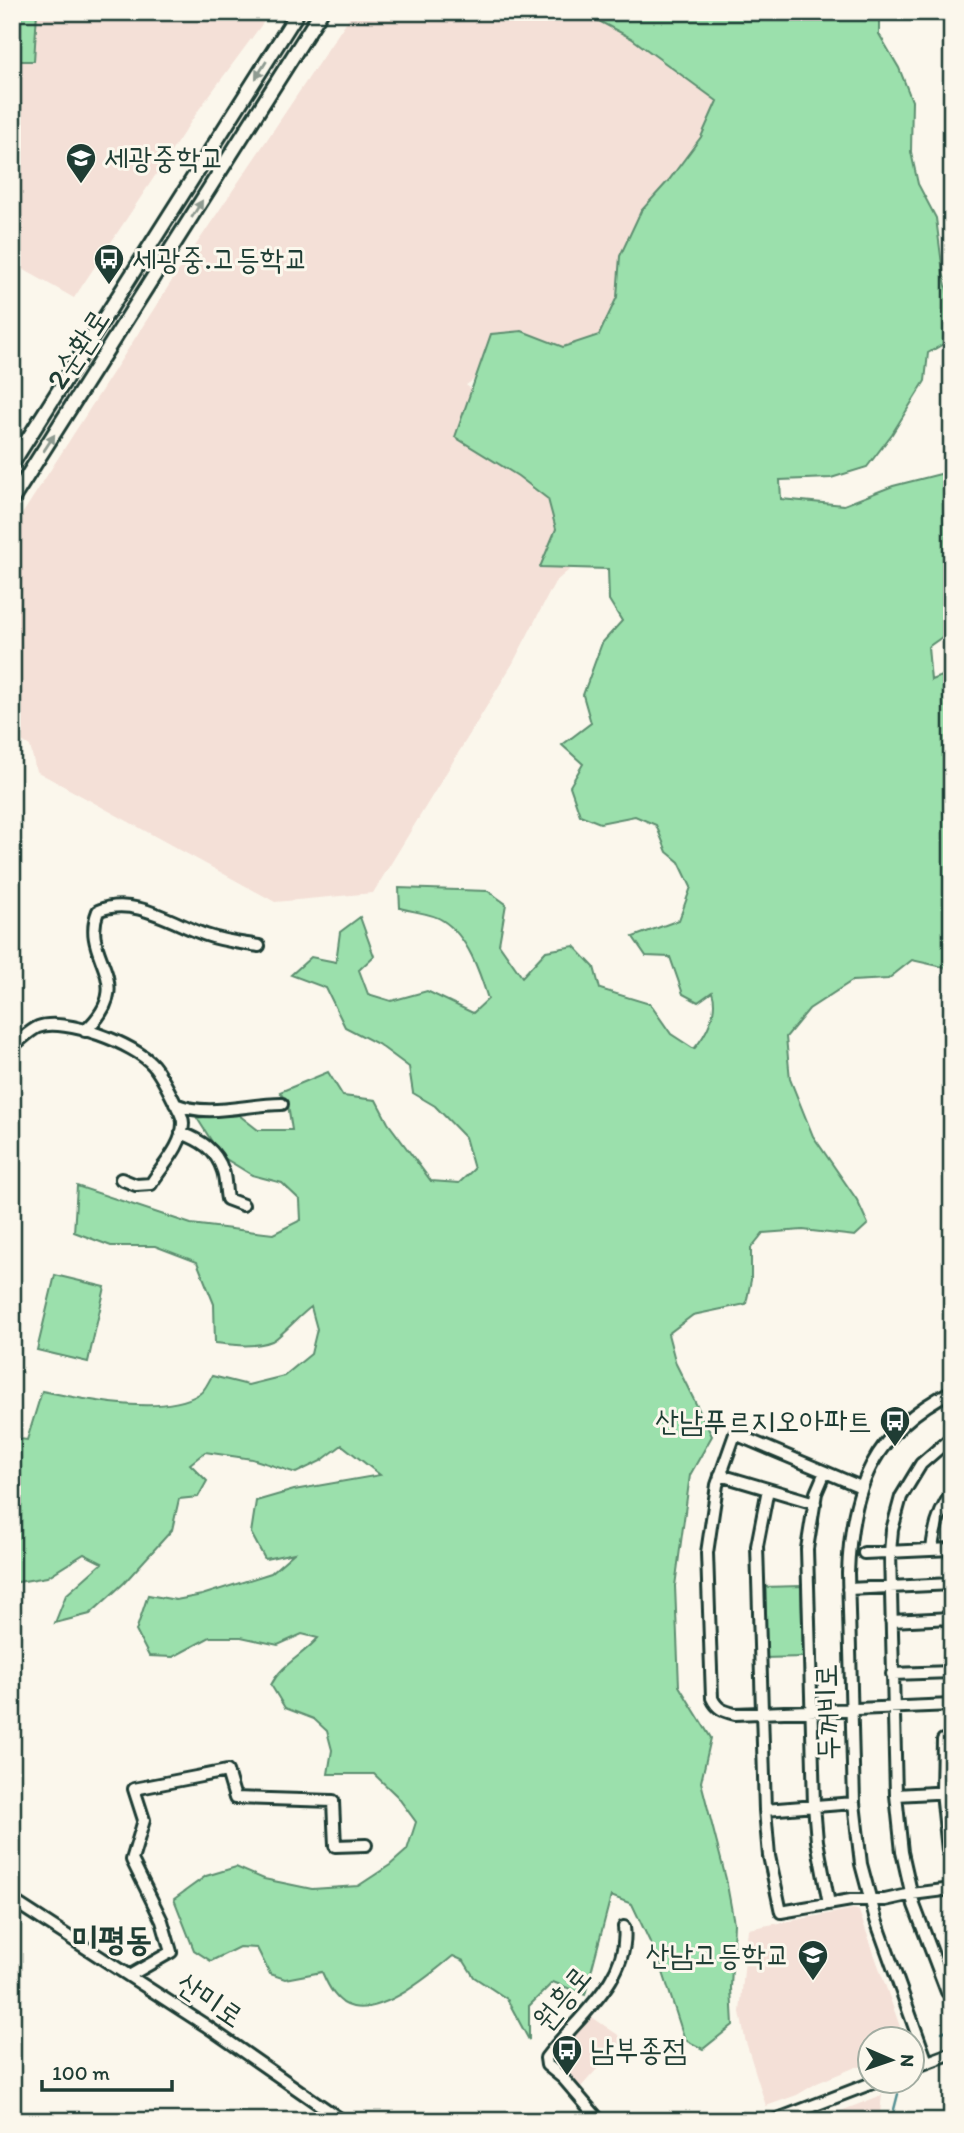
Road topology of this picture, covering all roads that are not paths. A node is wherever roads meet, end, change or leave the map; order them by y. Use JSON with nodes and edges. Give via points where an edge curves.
{"nodes":[{"id":1,"x":298,"y":12,"type":"edge"},
{"id":2,"x":321,"y":12,"type":"edge"},
{"id":3,"x":12,"y":464,"type":"edge"},
{"id":4,"x":12,"y":500,"type":"edge"},
{"id":5,"x":259,"y":946,"type":"dead end"},
{"id":6,"x":85,"y":1031,"type":"junction"},
{"id":7,"x":12,"y":1046,"type":"edge"},
{"id":8,"x":175,"y":1104,"type":"junction"},
{"id":9,"x":282,"y":1104,"type":"dead end"},
{"id":10,"x":181,"y":1133,"type":"junction"},
{"id":11,"x":121,"y":1179,"type":"dead end"},
{"id":12,"x":243,"y":1205,"type":"dead end"},
{"id":13,"x":952,"y":1391,"type":"edge"},
{"id":14,"x":952,"y":1437,"type":"edge"},
{"id":15,"x":825,"y":1472,"type":"junction"},
{"id":16,"x":720,"y":1475,"type":"junction"},
{"id":17,"x":861,"y":1487,"type":"junction"},
{"id":18,"x":768,"y":1489,"type":"junction"},
{"id":19,"x":952,"y":1493,"type":"edge"},
{"id":20,"x":814,"y":1503,"type":"junction"},
{"id":21,"x":952,"y":1549,"type":"edge"},
{"id":22,"x":932,"y":1550,"type":"junction"},
{"id":23,"x":890,"y":1552,"type":"junction"},
{"id":24,"x":864,"y":1553,"type":"dead end"},
{"id":25,"x":952,"y":1584,"type":"edge"},
{"id":26,"x":890,"y":1587,"type":"junction"},
{"id":27,"x":848,"y":1589,"type":"junction"},
{"id":28,"x":952,"y":1618,"type":"edge"},
{"id":29,"x":891,"y":1621,"type":"junction"},
{"id":30,"x":952,"y":1672,"type":"edge"},
{"id":31,"x":892,"y":1674,"type":"junction"},
{"id":32,"x":952,"y":1704,"type":"edge"},
{"id":33,"x":894,"y":1707,"type":"junction"},
{"id":34,"x":851,"y":1709,"type":"junction"},
{"id":35,"x":812,"y":1710,"type":"junction"},
{"id":36,"x":763,"y":1712,"type":"junction"},
{"id":37,"x":952,"y":1740,"type":"edge"},
{"id":38,"x":947,"y":1792,"type":"edge"},
{"id":39,"x":896,"y":1796,"type":"junction"},
{"id":40,"x":854,"y":1803,"type":"junction"},
{"id":41,"x":814,"y":1805,"type":"junction"},
{"id":42,"x":765,"y":1810,"type":"junction"},
{"id":43,"x":366,"y":1845,"type":"dead end"},
{"id":44,"x":952,"y":1850,"type":"edge"},
{"id":45,"x":952,"y":1889,"type":"edge"},
{"id":46,"x":912,"y":1894,"type":"junction"},
{"id":47,"x":12,"y":1900,"type":"edge"},
{"id":48,"x":870,"y":1900,"type":"junction"},
{"id":49,"x":829,"y":1904,"type":"junction"},
{"id":50,"x":624,"y":1927,"type":"dead end"},
{"id":51,"x":129,"y":1976,"type":"junction"},
{"id":52,"x":949,"y":1991,"type":"edge"},
{"id":53,"x":952,"y":2053,"type":"edge"},
{"id":54,"x":927,"y":2062,"type":"joint"},
{"id":55,"x":856,"y":2090,"type":"edge"},
{"id":56,"x":343,"y":2121,"type":"edge"},
{"id":57,"x":600,"y":2121,"type":"edge"},
{"id":58,"x":773,"y":2121,"type":"edge"}],
"edges":[{"from":1,"to":3,"type":"street","name":"2순환로","one_way":true},
{"from":4,"to":2,"type":"street","name":"2순환로","one_way":true},
{"from":5,"to":6,"type":"street","via":[[208,936],[151,911],[98,911],[96,935],[111,991],[107,1005]]},
{"from":6,"to":7,"type":"street","via":[[38,1027]]},
{"from":6,"to":8,"type":"street","via":[[137,1052],[153,1065]]},
{"from":8,"to":9,"type":"street","via":[[205,1111]]},
{"from":8,"to":10,"type":"street","via":[[183,1120]]},
{"from":10,"to":11,"type":"street","via":[[151,1184]]},
{"from":10,"to":12,"type":"street","via":[[210,1148],[223,1172],[227,1199]]},
{"from":13,"to":17,"type":"street","name":"두꺼비로","via":[[929,1402],[901,1426],[875,1459]]},
{"from":14,"to":23,"type":"street","via":[[921,1464],[898,1505]]},
{"from":15,"to":16,"type":"street","via":[[735,1434]]},
{"from":15,"to":17,"type":"street"},
{"from":15,"to":20,"type":"street"},
{"from":16,"to":18,"type":"street"},
{"from":16,"to":36,"type":"street","via":[[707,1553],[712,1698],[722,1711]]},
{"from":17,"to":27,"type":"street","name":"두꺼비로","via":[[849,1535]]},
{"from":18,"to":20,"type":"street"},
{"from":18,"to":36,"type":"street","via":[[757,1546]]},
{"from":19,"to":22,"type":"street","via":[[937,1521]]},
{"from":20,"to":35,"type":"street","via":[[807,1549]]},
{"from":21,"to":22,"type":"street"},
{"from":22,"to":23,"type":"street"},
{"from":23,"to":24,"type":"street"},
{"from":23,"to":26,"type":"street"},
{"from":25,"to":26,"type":"street"},
{"from":26,"to":27,"type":"street"},
{"from":26,"to":29,"type":"street"},
{"from":27,"to":34,"type":"street","name":"두꺼비로"},
{"from":28,"to":29,"type":"street"},
{"from":29,"to":31,"type":"street"},
{"from":30,"to":31,"type":"street"},
{"from":31,"to":33,"type":"street"},
{"from":32,"to":33,"type":"street"},
{"from":33,"to":34,"type":"street"},
{"from":33,"to":39,"type":"street"},
{"from":34,"to":35,"type":"street"},
{"from":34,"to":40,"type":"street","name":"두꺼비로"},
{"from":35,"to":36,"type":"street"},
{"from":35,"to":41,"type":"street"},
{"from":36,"to":42,"type":"street"},
{"from":37,"to":38,"type":"street","via":[[943,1740]]},
{"from":38,"to":39,"type":"street"},
{"from":38,"to":44,"type":"street","via":[[948,1851]]},
{"from":39,"to":46,"type":"street"},
{"from":40,"to":41,"type":"street"},
{"from":40,"to":48,"type":"street","name":"두꺼비로"},
{"from":41,"to":42,"type":"street"},
{"from":41,"to":49,"type":"street"},
{"from":42,"to":49,"type":"street","via":[[781,1912]]},
{"from":43,"to":51,"type":"street","via":[[335,1846],[333,1801],[235,1798],[227,1771],[135,1789],[144,1820],[132,1860],[162,1921],[171,1952]]},
{"from":45,"to":46,"type":"street"},
{"from":46,"to":48,"type":"street"},
{"from":46,"to":52,"type":"street"},
{"from":47,"to":51,"type":"street","name":"산미로"},
{"from":48,"to":49,"type":"street"},
{"from":48,"to":54,"type":"street","name":"두꺼비로"},
{"from":50,"to":57,"type":"street","name":"원흥로","via":[[625,1943],[612,1978],[546,2058],[547,2065]]},
{"from":51,"to":56,"type":"street","name":"산미로"},
{"from":53,"to":54,"type":"street"},
{"from":55,"to":58,"type":"street"}]}
